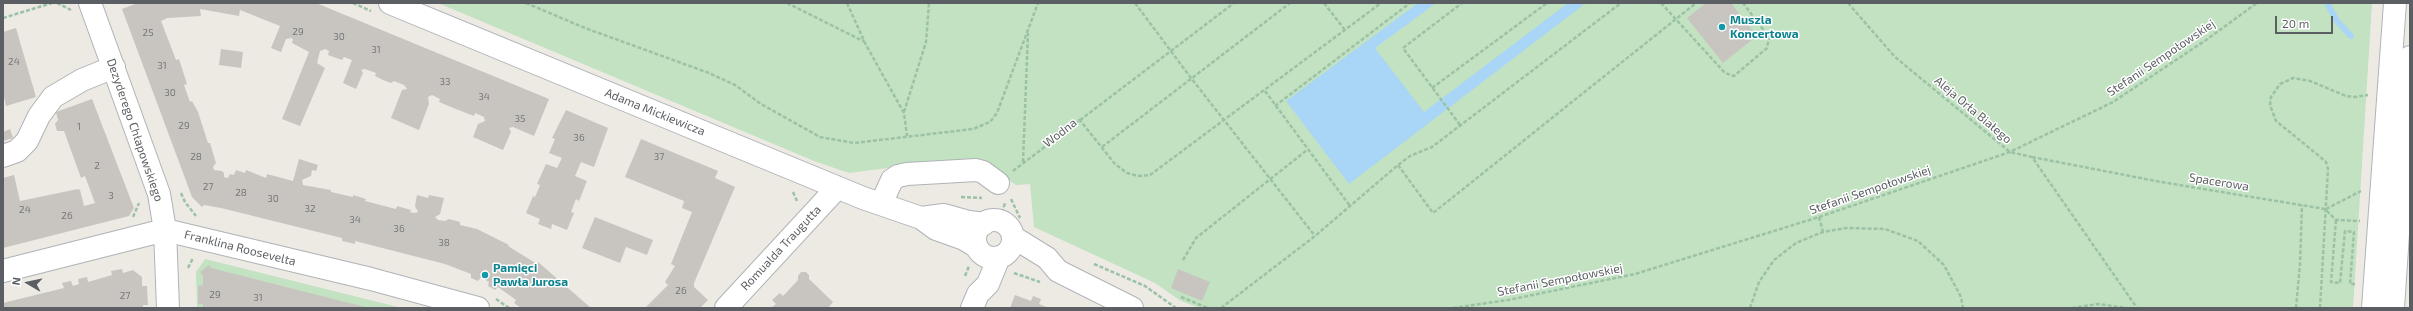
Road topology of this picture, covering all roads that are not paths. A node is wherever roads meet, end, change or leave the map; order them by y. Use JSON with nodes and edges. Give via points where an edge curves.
{"nodes":[{"id":1,"x":90,"y":3,"type":"edge"},
{"id":2,"x":2394,"y":3,"type":"edge"},
{"id":3,"x":382,"y":7,"type":"edge"},
{"id":4,"x":2410,"y":57,"type":"edge"},
{"id":5,"x":114,"y":67,"type":"junction"},
{"id":6,"x":3,"y":156,"type":"edge"},
{"id":7,"x":837,"y":188,"type":"junction"},
{"id":8,"x":1002,"y":188,"type":"road end"},
{"id":9,"x":881,"y":204,"type":"junction"},
{"id":10,"x":2391,"y":209,"type":"junction"},
{"id":11,"x":922,"y":218,"type":"junction"},
{"id":12,"x":984,"y":224,"type":"junction"},
{"id":13,"x":165,"y":230,"type":"junction"},
{"id":14,"x":2389,"y":237,"type":"junction"},
{"id":15,"x":996,"y":250,"type":"junction"},
{"id":16,"x":3,"y":271,"type":"edge"},
{"id":17,"x":971,"y":294,"type":"edge"},
{"id":18,"x":485,"y":302,"type":"edge"},
{"id":19,"x":168,"y":308,"type":"edge"},
{"id":20,"x":726,"y":308,"type":"edge"},
{"id":21,"x":1132,"y":308,"type":"edge"},
{"id":22,"x":2373,"y":308,"type":"edge"},
{"id":23,"x":2393,"y":308,"type":"edge"}],
"edges":[{"from":1,"to":5,"type":"street","name":"Dezyderego Chłapowskiego"},
{"from":2,"to":10,"type":"street"},
{"from":3,"to":7,"type":"street","name":"Adama Mickiewicza"},
{"from":4,"to":10,"type":"street"},
{"from":5,"to":6,"type":"street","via":[[82,80],[53,97],[26,141],[17,151]]},
{"from":5,"to":13,"type":"street","name":"Dezyderego Chłapowskiego","via":[[159,194]]},
{"from":7,"to":9,"type":"street","name":"Adama Mickiewicza"},
{"from":7,"to":20,"type":"street","name":"Romualda Traugutta"},
{"from":8,"to":9,"type":"street","via":[[983,172],[976,170],[907,174],[892,180]]},
{"from":9,"to":11,"type":"street","name":"Adama Mickiewicza"},
{"from":10,"to":14,"type":"street"},
{"from":11,"to":12,"type":"street","name":"Adama Mickiewicza","via":[[944,215]]},
{"from":11,"to":15,"type":"street","name":"Adama Mickiewicza","via":[[936,229]]},
{"from":12,"to":15,"type":"street","via":[[976,235]]},
{"from":12,"to":15,"type":"street","name":"Adama Mickiewicza","via":[[992,220],[1002,222],[1010,230]]},
{"from":13,"to":16,"type":"street","name":"Franklina Roosevelta"},
{"from":13,"to":18,"type":"street","name":"Franklina Roosevelta","via":[[379,281]]},
{"from":13,"to":19,"type":"street","name":"Dezyderego Chłapowskiego"},
{"from":14,"to":22,"type":"street"},
{"from":14,"to":23,"type":"street"},
{"from":15,"to":17,"type":"street","via":[[995,264],[988,284]]},
{"from":15,"to":21,"type":"street","name":"Adama Mickiewicza","via":[[1047,258],[1052,278]]}]}
